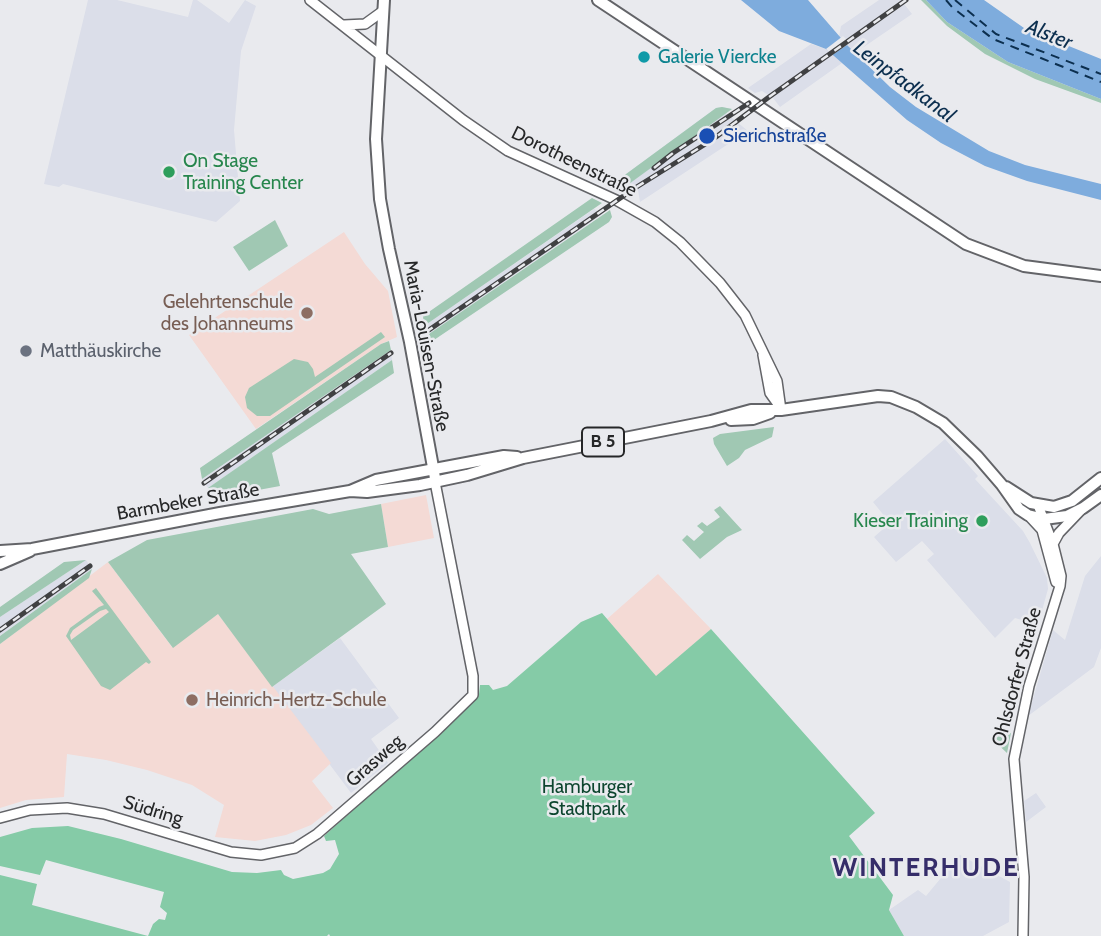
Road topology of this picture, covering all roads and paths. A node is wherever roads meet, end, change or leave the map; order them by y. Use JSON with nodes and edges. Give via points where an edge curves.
{"nodes":[{"id":1,"x":310,"y":0,"type":"edge"},
{"id":2,"x":597,"y":0,"type":"edge"},
{"id":3,"x":383,"y":5,"type":"edge"},
{"id":4,"x":344,"y":26,"type":"junction"},
{"id":5,"x":381,"y":54,"type":"junction"},
{"id":6,"x":1101,"y":276,"type":"edge"},
{"id":7,"x":781,"y":410,"type":"junction"},
{"id":8,"x":521,"y":457,"type":"junction"},
{"id":9,"x":433,"y":470,"type":"junction"},
{"id":10,"x":1097,"y":481,"type":"edge"},
{"id":11,"x":435,"y":482,"type":"junction"},
{"id":12,"x":1002,"y":485,"type":"junction"},
{"id":13,"x":350,"y":491,"type":"junction"},
{"id":14,"x":1101,"y":495,"type":"edge"},
{"id":15,"x":1038,"y":505,"type":"junction"},
{"id":16,"x":1083,"y":508,"type":"junction"},
{"id":17,"x":1028,"y":515,"type":"junction"},
{"id":18,"x":1049,"y":522,"type":"junction"},
{"id":19,"x":1049,"y":542,"type":"junction"},
{"id":20,"x":32,"y":550,"type":"junction"},
{"id":21,"x":0,"y":551,"type":"edge"},
{"id":22,"x":0,"y":564,"type":"edge"},
{"id":23,"x":473,"y":695,"type":"joint"},
{"id":24,"x":0,"y":818,"type":"edge"},
{"id":25,"x":295,"y":848,"type":"joint"},
{"id":26,"x":1023,"y":936,"type":"edge"}],
"edges":[{"from":1,"to":4,"type":"street","name":"Dorotheenstraße"},
{"from":2,"to":6,"type":"main road","via":[[966,244],[1024,266]]},
{"from":3,"to":4,"type":"street","via":[[365,24]]},
{"from":3,"to":5,"type":"main road","name":"Maria-Louisen-Straße"},
{"from":4,"to":5,"type":"street","name":"Dorotheenstraße"},
{"from":5,"to":7,"type":"street","name":"Dorotheenstraße","via":[[509,151],[616,200],[667,231],[703,264],[750,324],[780,391]]},
{"from":5,"to":9,"type":"main road","name":"Maria-Louisen-Straße","via":[[376,139],[380,199]]},
{"from":7,"to":8,"type":"main road","name":"Barmbeker Straße","number":"B 5","via":[[753,419],[711,421]]},
{"from":7,"to":12,"type":"main road","name":"Barmbeker Straße","number":"B 5","via":[[878,396],[903,401],[943,423]]},
{"from":8,"to":9,"type":"main road","name":"Barmbeker Straße","number":"B 5"},
{"from":8,"to":11,"type":"main road","name":"Barmbeker Straße","number":"B 5"},
{"from":9,"to":11,"type":"main road","name":"Maria-Louisen-Straße"},
{"from":9,"to":13,"type":"main road","name":"Barmbeker Straße","number":"B 5","via":[[376,480]]},
{"from":10,"to":15,"type":"main road","via":[[1063,505]]},
{"from":10,"to":18,"type":"street","via":[[1072,507]]},
{"from":11,"to":13,"type":"main road","name":"Barmbeker Straße","number":"B 5"},
{"from":11,"to":23,"type":"street","name":"Maria-Louisen-Straße"},
{"from":12,"to":15,"type":"main road","number":"B 5"},
{"from":12,"to":17,"type":"main road","number":"B 5"},
{"from":13,"to":20,"type":"main road","name":"Barmbeker Straße","number":"B 5"},
{"from":14,"to":16,"type":"main road"},
{"from":15,"to":18,"type":"street"},
{"from":16,"to":18,"type":"main road"},
{"from":16,"to":19,"type":"street"},
{"from":17,"to":18,"type":"main road"},
{"from":17,"to":19,"type":"street"},
{"from":18,"to":19,"type":"street"},
{"from":19,"to":26,"type":"street","name":"Ohlsdorfer Straße","via":[[1061,576],[1014,758],[1024,877]]},
{"from":20,"to":21,"type":"main road","name":"Barmbeker Straße","number":"B 5"},
{"from":20,"to":22,"type":"main road","name":"Barmbeker Straße","number":"B 5"},
{"from":23,"to":25,"type":"street","name":"Grasweg","via":[[317,834]]},
{"from":24,"to":25,"type":"street","name":"Südring","via":[[67,808],[104,814],[231,852],[272,854]]}]}
